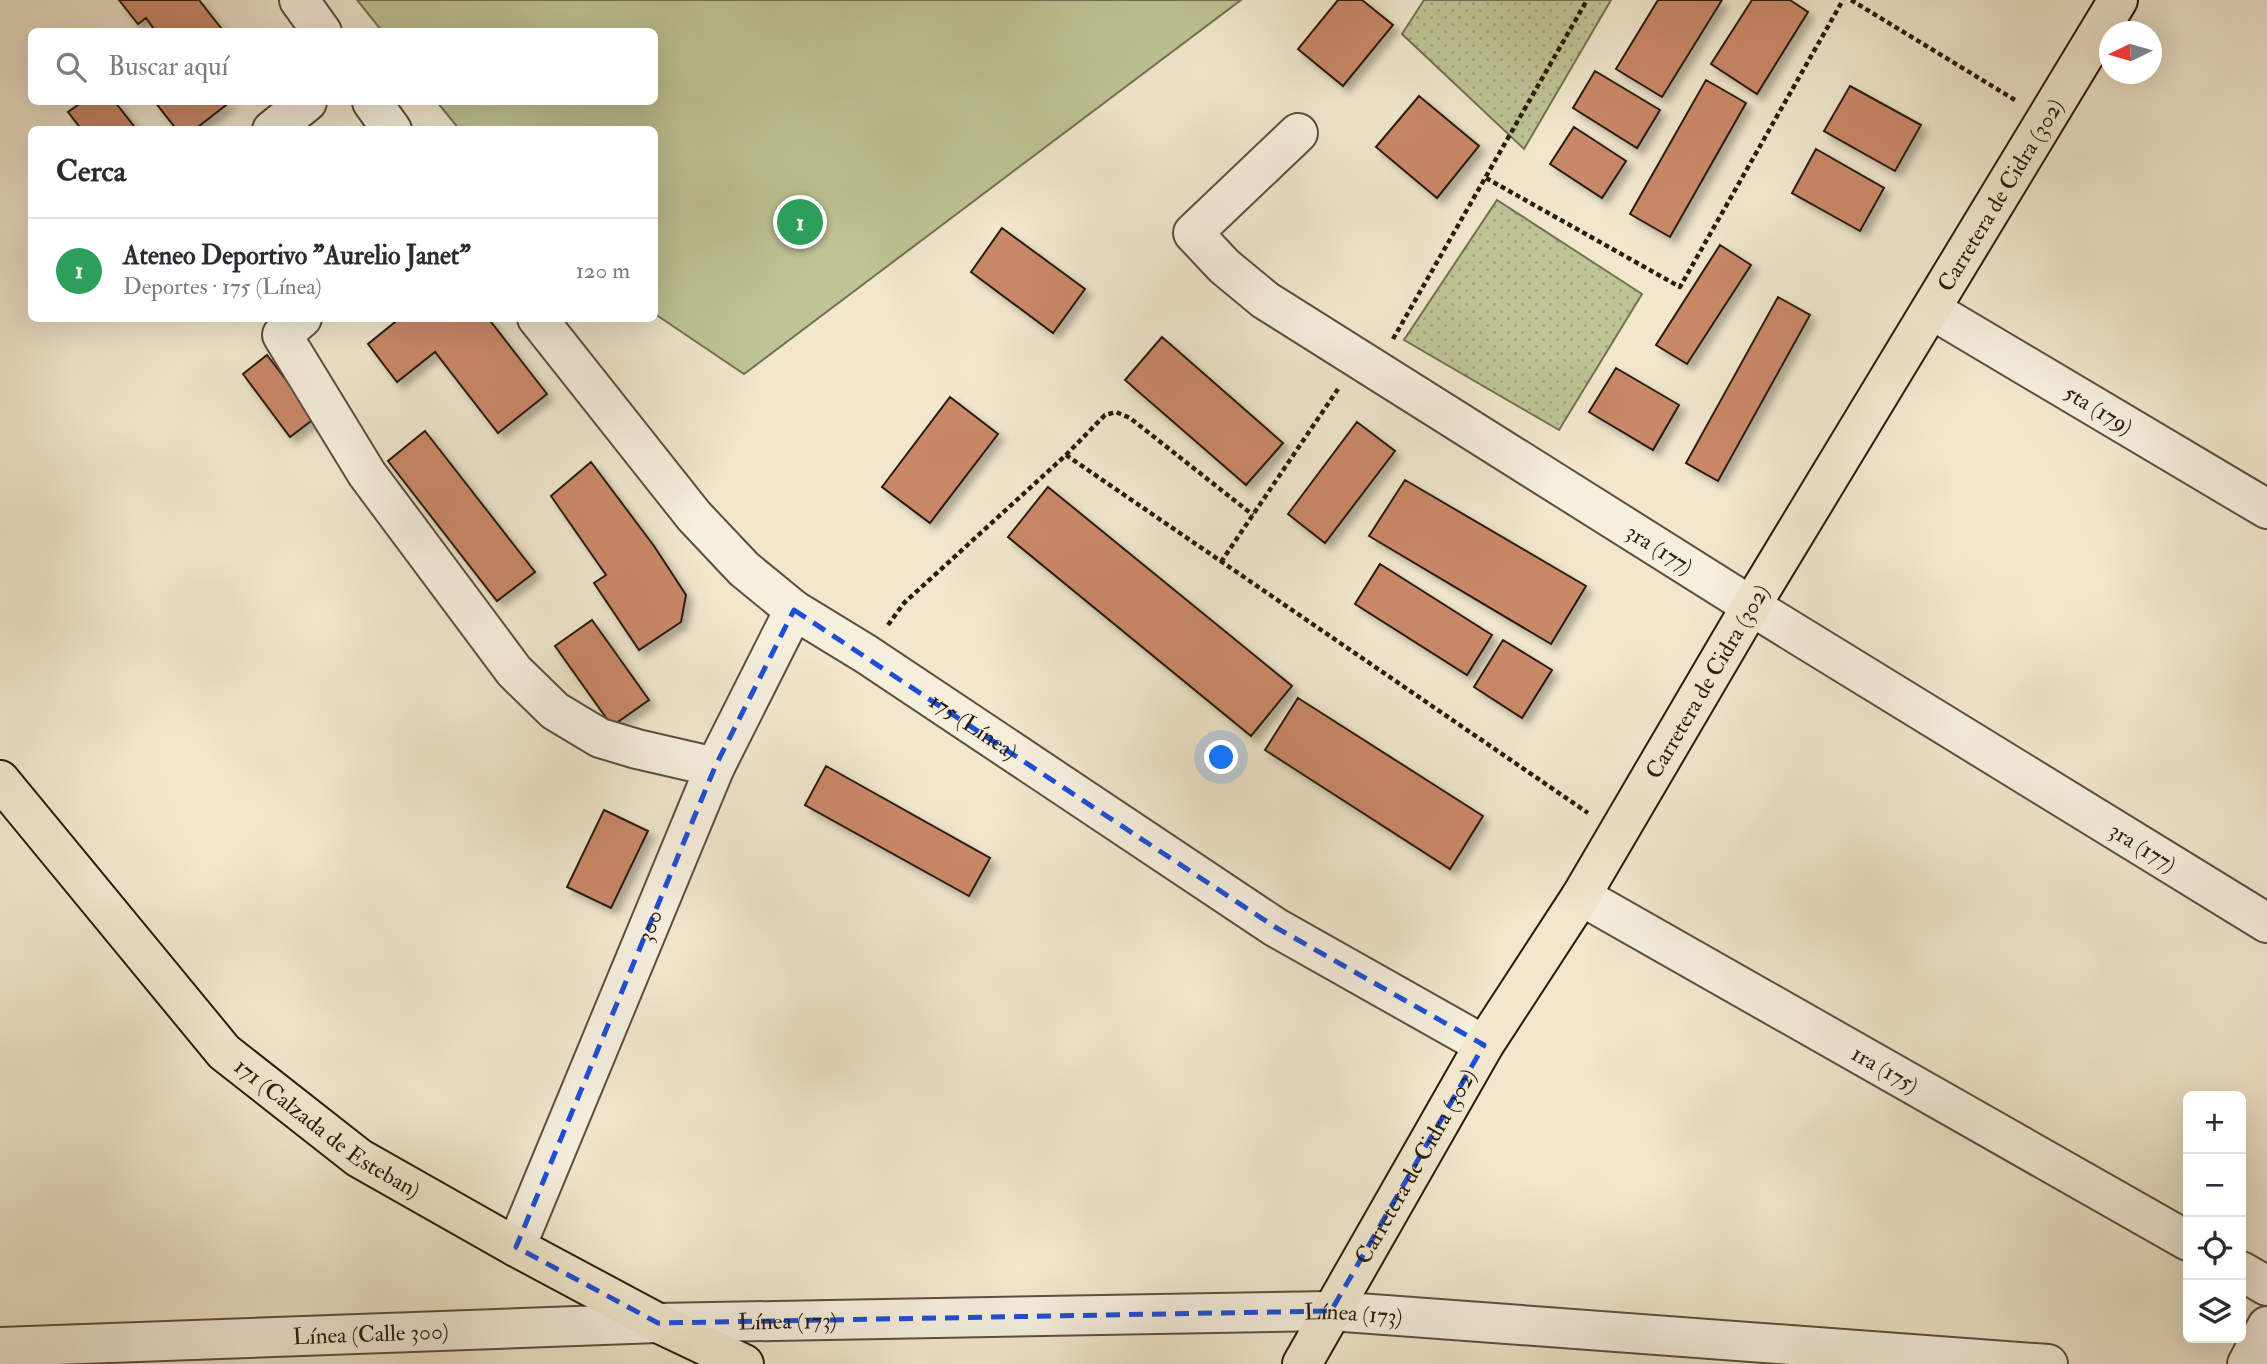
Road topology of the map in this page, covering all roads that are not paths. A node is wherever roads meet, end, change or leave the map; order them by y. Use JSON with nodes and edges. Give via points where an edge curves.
{"nodes":[{"id":1,"x":299,"y":0,"type":"edge"},
{"id":2,"x":2118,"y":0,"type":"edge"},
{"id":3,"x":319,"y":28,"type":"edge"},
{"id":4,"x":303,"y":105,"type":"edge"},
{"id":5,"x":374,"y":105,"type":"edge"},
{"id":6,"x":277,"y":126,"type":"edge"},
{"id":7,"x":389,"y":126,"type":"edge"},
{"id":8,"x":1298,"y":133,"type":"dead end"},
{"id":9,"x":1932,"y":310,"type":"junction"},
{"id":10,"x":540,"y":322,"type":"edge"},
{"id":11,"x":283,"y":324,"type":"edge"},
{"id":12,"x":2267,"y":509,"type":"edge"},
{"id":13,"x":1751,"y":606,"type":"junction"},
{"id":14,"x":794,"y":610,"type":"junction"},
{"id":15,"x":715,"y":767,"type":"junction"},
{"id":16,"x":0,"y":780,"type":"edge"},
{"id":17,"x":1581,"y":896,"type":"junction"},
{"id":18,"x":2267,"y":923,"type":"edge"},
{"id":19,"x":1483,"y":1045,"type":"junction"},
{"id":20,"x":2183,"y":1238,"type":"edge"},
{"id":21,"x":516,"y":1247,"type":"junction"},
{"id":22,"x":2246,"y":1274,"type":"edge"},
{"id":23,"x":2267,"y":1286,"type":"edge"},
{"id":24,"x":1331,"y":1311,"type":"junction"},
{"id":25,"x":658,"y":1323,"type":"junction"},
{"id":26,"x":2267,"y":1326,"type":"edge"},
{"id":27,"x":0,"y":1347,"type":"edge"},
{"id":28,"x":744,"y":1364,"type":"edge"},
{"id":29,"x":1302,"y":1364,"type":"edge"},
{"id":30,"x":2048,"y":1364,"type":"edge"},
{"id":31,"x":2248,"y":1364,"type":"edge"}],
"edges":[{"from":1,"to":3,"type":"street"},
{"from":2,"to":9,"type":"main road","name":"Carretera de Cidra (302)"},
{"from":4,"to":6,"type":"street"},
{"from":5,"to":7,"type":"street"},
{"from":8,"to":13,"type":"street","name":"3ra (177)","via":[[1193,233],[1224,266],[1265,300]]},
{"from":9,"to":12,"type":"street","name":"5ta (179)"},
{"from":9,"to":13,"type":"main road","name":"Carretera de Cidra (302)"},
{"from":10,"to":14,"type":"street","name":"175 (Línea)","via":[[694,516],[744,569]]},
{"from":11,"to":15,"type":"street","via":[[367,474],[522,679],[555,711],[600,738]]},
{"from":13,"to":17,"type":"main road","name":"Carretera de Cidra (302)"},
{"from":13,"to":18,"type":"street","name":"3ra (177)"},
{"from":14,"to":15,"type":"street","name":"300"},
{"from":14,"to":19,"type":"street","name":"175 (Línea)","via":[[1275,927]]},
{"from":15,"to":21,"type":"street","name":"300"},
{"from":16,"to":21,"type":"main road","name":"171 (Calzada de Esteban)","via":[[224,1052],[359,1158]]},
{"from":17,"to":19,"type":"main road","name":"Carretera de Cidra (302)"},
{"from":17,"to":20,"type":"street","name":"1ra (175)"},
{"from":19,"to":24,"type":"main road","name":"Carretera de Cidra (302)"},
{"from":21,"to":25,"type":"main road","name":"171 (Calzada de Esteban)"},
{"from":22,"to":23,"type":"street"},
{"from":24,"to":25,"type":"street","name":"Línea (173)"},
{"from":24,"to":29,"type":"main road","name":"Carretera de Cidra (302)"},
{"from":24,"to":30,"type":"street","name":"Línea (173)"},
{"from":25,"to":27,"type":"street","name":"Línea (Calle 300)"},
{"from":25,"to":28,"type":"main road","name":"171 (Calzada de Esteban)"},
{"from":26,"to":31,"type":"street"}]}
